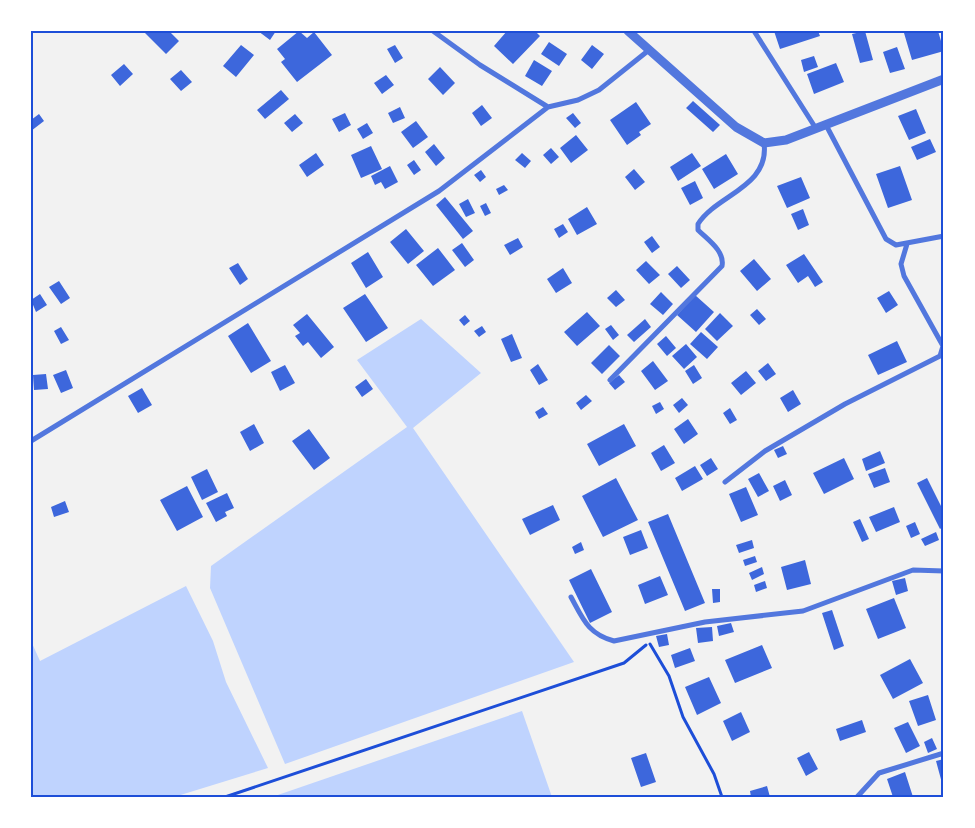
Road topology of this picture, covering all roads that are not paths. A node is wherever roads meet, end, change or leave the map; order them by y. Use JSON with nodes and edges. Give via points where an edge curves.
{"nodes":[{"id":1,"x":434,"y":31,"type":"edge"},
{"id":2,"x":628,"y":31,"type":"edge"},
{"id":3,"x":754,"y":31,"type":"edge"},
{"id":4,"x":648,"y":50,"type":"junction"},
{"id":5,"x":944,"y":79,"type":"edge"},
{"id":6,"x":548,"y":107,"type":"junction"},
{"id":7,"x":826,"y":125,"type":"junction"},
{"id":8,"x":815,"y":127,"type":"junction"},
{"id":9,"x":764,"y":144,"type":"junction"},
{"id":10,"x":944,"y":236,"type":"edge"},
{"id":11,"x":907,"y":244,"type":"junction"},
{"id":12,"x":610,"y":380,"type":"dead end"},
{"id":13,"x":31,"y":441,"type":"edge"},
{"id":14,"x":725,"y":482,"type":"dead end"},
{"id":15,"x":944,"y":571,"type":"edge"},
{"id":16,"x":571,"y":597,"type":"dead end"},
{"id":17,"x":944,"y":753,"type":"edge"},
{"id":18,"x":857,"y":797,"type":"edge"}],
"edges":[{"from":1,"to":6,"type":"street","via":[[480,65]]},
{"from":2,"to":4,"type":"street"},
{"from":3,"to":8,"type":"street"},
{"from":4,"to":6,"type":"street","via":[[599,90],[578,100]]},
{"from":4,"to":9,"type":"street","via":[[736,127]]},
{"from":5,"to":7,"type":"street"},
{"from":6,"to":13,"type":"street","via":[[439,191]]},
{"from":7,"to":8,"type":"street"},
{"from":7,"to":11,"type":"street","via":[[886,239],[896,244]]},
{"from":8,"to":9,"type":"street","via":[[786,140]]},
{"from":9,"to":12,"type":"street","via":[[764,161],[755,176],[698,224],[698,230],[720,253],[722,266]]},
{"from":10,"to":11,"type":"street"},
{"from":11,"to":14,"type":"street","via":[[901,264],[904,276],[943,346],[940,356],[845,404],[765,451]]},
{"from":15,"to":16,"type":"street","via":[[913,570],[803,611],[705,622],[614,641],[586,626]]},
{"from":17,"to":18,"type":"street","via":[[879,773]]}]}
